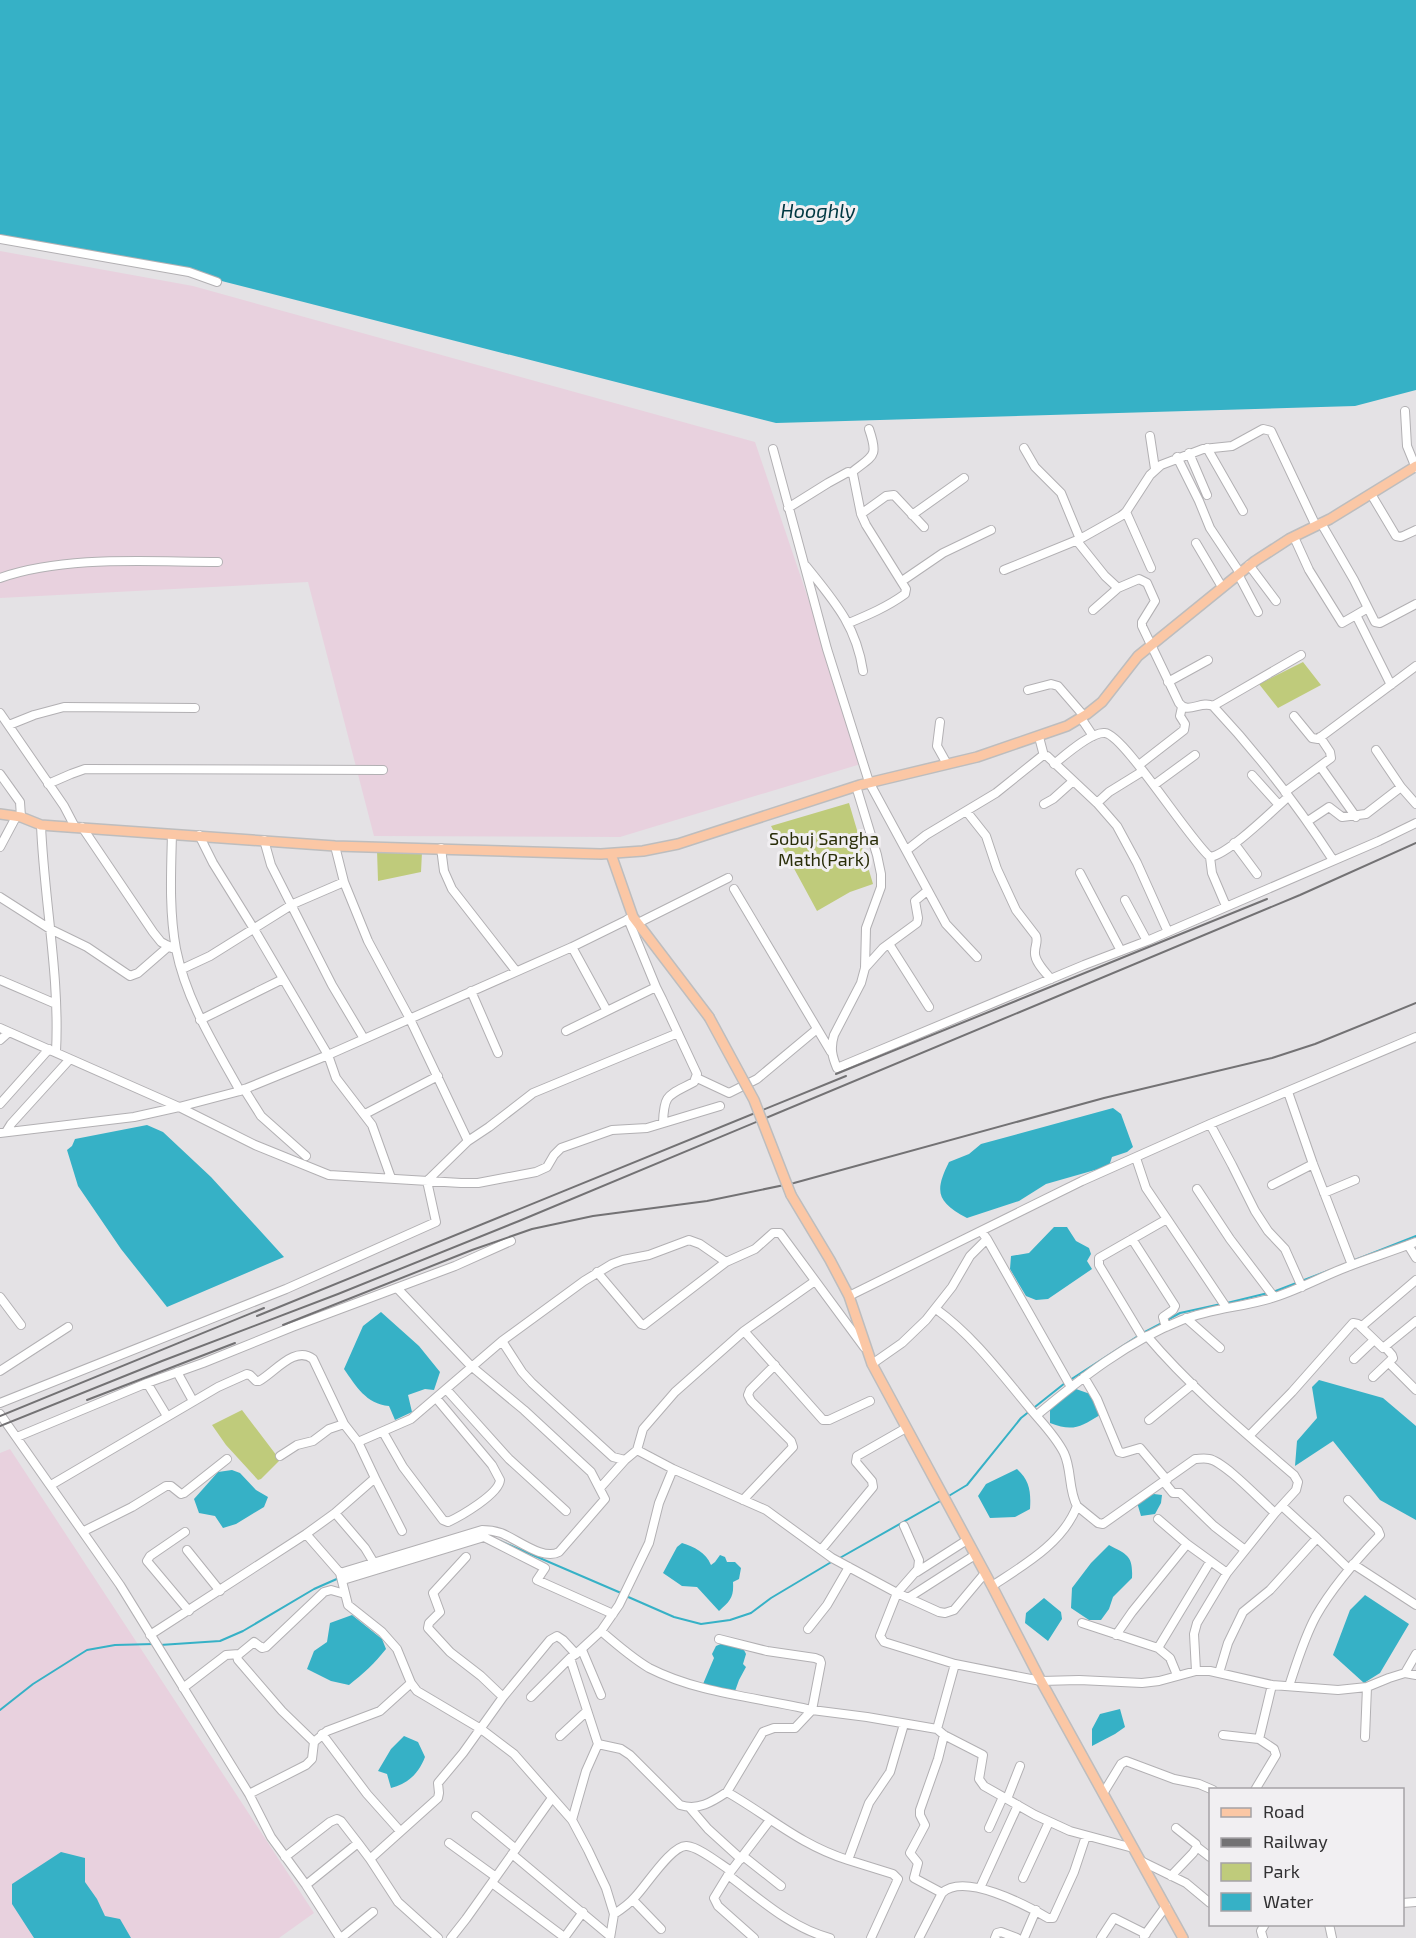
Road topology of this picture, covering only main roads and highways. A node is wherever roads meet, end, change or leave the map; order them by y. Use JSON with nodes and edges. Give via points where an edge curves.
{"nodes":[{"id":1,"x":1416,"y":467,"type":"edge"},
{"id":2,"x":0,"y":814,"type":"edge"},
{"id":3,"x":611,"y":854,"type":"junction"},
{"id":4,"x":1184,"y":1938,"type":"edge"}],
"edges":[{"from":1,"to":3,"type":"main road","via":[[1274,547],[1138,656],[1102,702],[1067,726],[947,764],[869,782],[678,844]]},
{"from":2,"to":3,"type":"main road","via":[[41,825],[335,846]]},
{"from":3,"to":4,"type":"main road","bridge":true,"via":[[633,920],[709,1017],[754,1100],[791,1195],[849,1296],[872,1364]]}]}
